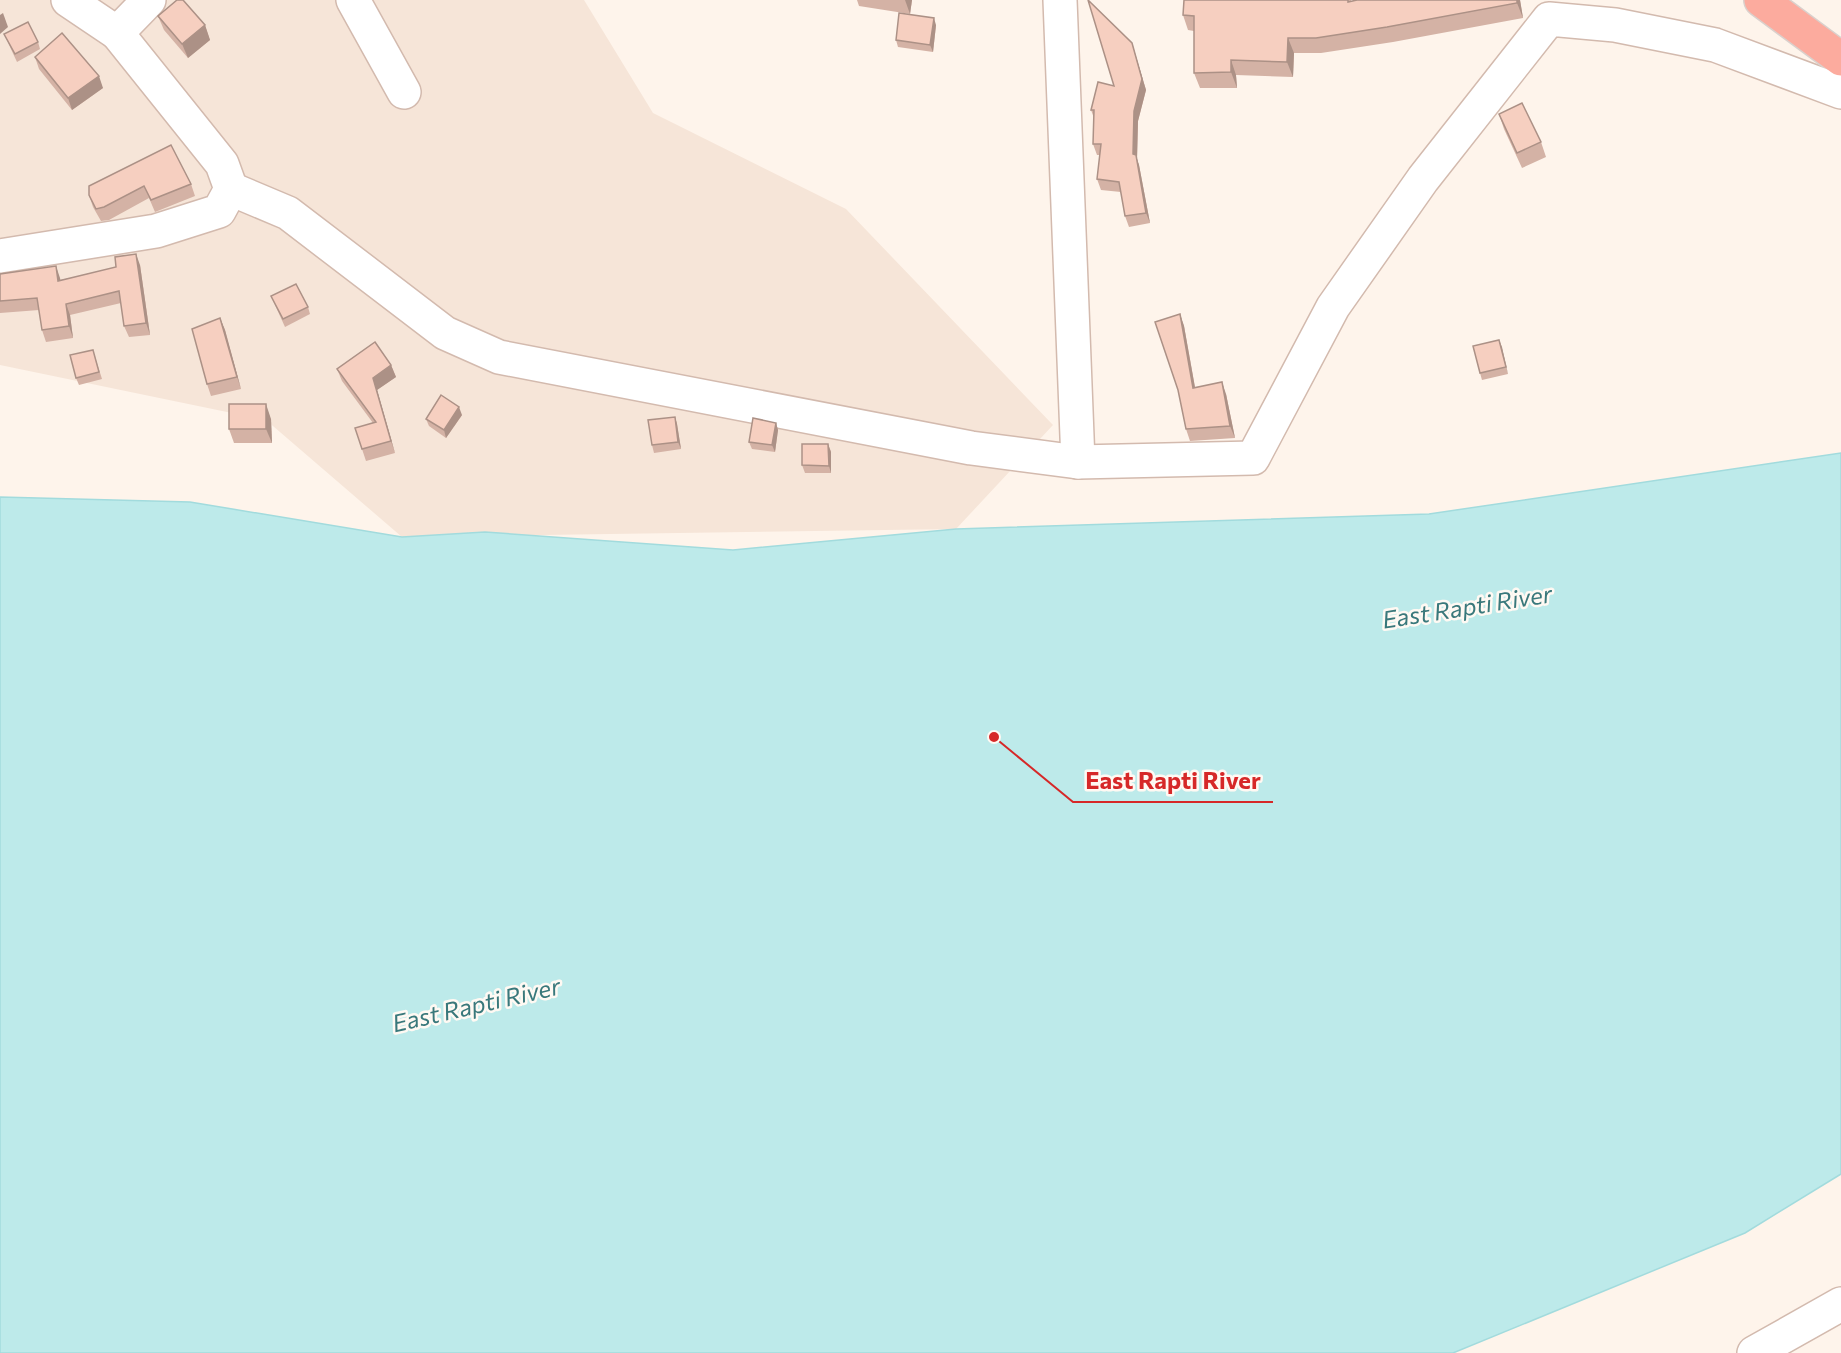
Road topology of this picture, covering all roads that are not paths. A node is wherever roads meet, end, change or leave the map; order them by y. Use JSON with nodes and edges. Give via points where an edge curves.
{"nodes":[{"id":1,"x":68,"y":0,"type":"edge"},
{"id":2,"x":149,"y":0,"type":"edge"},
{"id":3,"x":353,"y":0,"type":"edge"},
{"id":4,"x":1060,"y":0,"type":"edge"},
{"id":5,"x":1761,"y":0,"type":"edge"},
{"id":6,"x":1541,"y":10,"type":"edge"},
{"id":7,"x":117,"y":33,"type":"junction"},
{"id":8,"x":1841,"y":59,"type":"edge"},
{"id":9,"x":404,"y":92,"type":"dead end"},
{"id":10,"x":1841,"y":92,"type":"edge"},
{"id":11,"x":231,"y":189,"type":"junction"},
{"id":12,"x":0,"y":256,"type":"edge"},
{"id":13,"x":1078,"y":462,"type":"junction"},
{"id":14,"x":1841,"y":1304,"type":"edge"},
{"id":15,"x":1754,"y":1353,"type":"edge"}],
"edges":[{"from":1,"to":7,"type":"street"},
{"from":2,"to":7,"type":"street"},
{"from":3,"to":9,"type":"street"},
{"from":4,"to":13,"type":"street"},
{"from":5,"to":8,"type":"highway"},
{"from":6,"to":10,"type":"street","via":[[1715,45]]},
{"from":6,"to":13,"type":"street","via":[[1333,307],[1252,458]]},
{"from":7,"to":11,"type":"street","via":[[222,164]]},
{"from":11,"to":12,"type":"street","via":[[219,211],[156,231]]},
{"from":11,"to":13,"type":"street","via":[[288,213],[445,333],[499,357],[971,448]]},
{"from":14,"to":15,"type":"street"}]}
